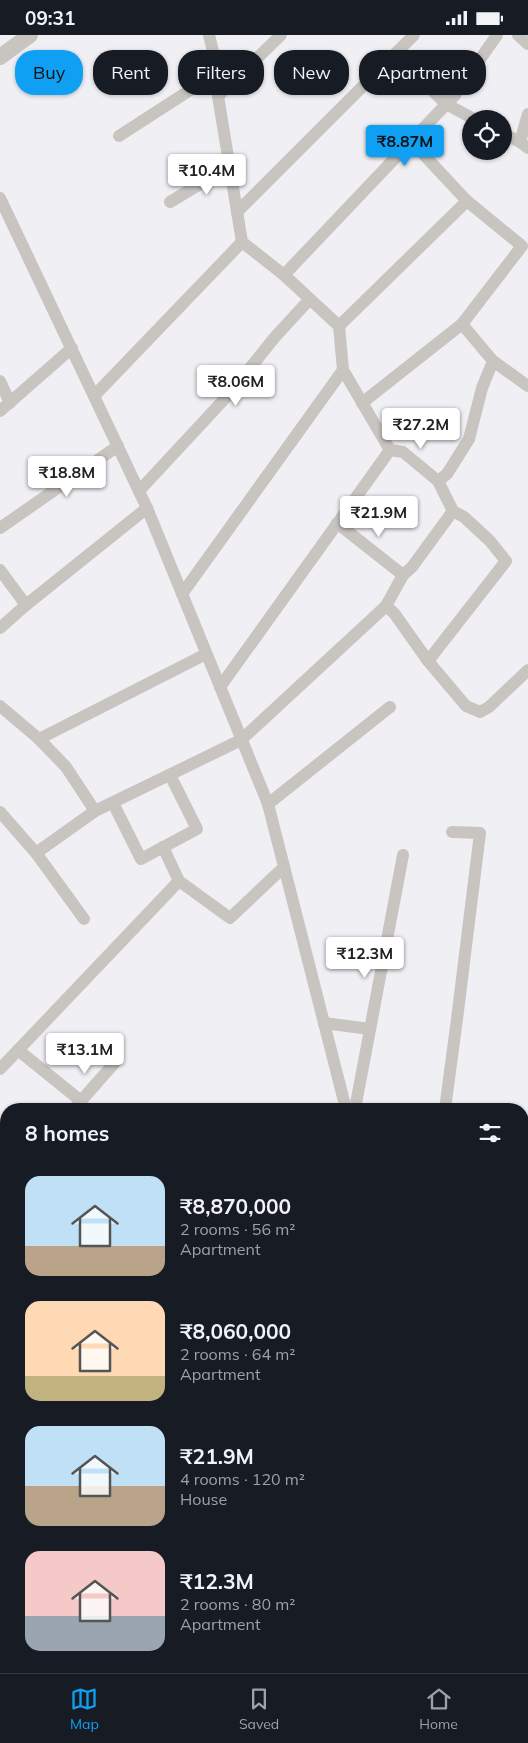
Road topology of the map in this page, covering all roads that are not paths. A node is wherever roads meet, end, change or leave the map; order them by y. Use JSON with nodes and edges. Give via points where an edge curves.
{"nodes":[{"id":1,"x":209,"y":35,"type":"edge"},
{"id":2,"x":281,"y":35,"type":"edge"},
{"id":3,"x":414,"y":35,"type":"edge"},
{"id":4,"x":497,"y":35,"type":"edge"},
{"id":5,"x":518,"y":35,"type":"edge"},
{"id":6,"x":23,"y":37,"type":"edge"},
{"id":7,"x":528,"y":44,"type":"edge"},
{"id":8,"x":213,"y":50,"type":"edge"},
{"id":9,"x":400,"y":50,"type":"edge"},
{"id":10,"x":0,"y":57,"type":"edge"},
{"id":11,"x":359,"y":91,"type":"edge"},
{"id":12,"x":182,"y":95,"type":"edge"},
{"id":13,"x":437,"y":95,"type":"edge"},
{"id":14,"x":218,"y":96,"type":"joint"},
{"id":15,"x":446,"y":104,"type":"junction"},
{"id":16,"x":462,"y":113,"type":"edge"},
{"id":17,"x":528,"y":114,"type":"edge"},
{"id":18,"x":119,"y":136,"type":"dead end"},
{"id":19,"x":512,"y":138,"type":"edge"},
{"id":20,"x":411,"y":141,"type":"junction"},
{"id":21,"x":524,"y":145,"type":"edge"},
{"id":22,"x":230,"y":166,"type":"junction"},
{"id":23,"x":0,"y":198,"type":"edge"},
{"id":24,"x":467,"y":201,"type":"junction"},
{"id":25,"x":170,"y":202,"type":"dead end"},
{"id":26,"x":237,"y":212,"type":"junction"},
{"id":27,"x":242,"y":242,"type":"junction"},
{"id":28,"x":284,"y":275,"type":"junction"},
{"id":29,"x":309,"y":300,"type":"junction"},
{"id":30,"x":462,"y":324,"type":"junction"},
{"id":31,"x":339,"y":326,"type":"junction"},
{"id":32,"x":72,"y":348,"type":"junction"},
{"id":33,"x":493,"y":361,"type":"junction"},
{"id":34,"x":342,"y":370,"type":"junction"},
{"id":35,"x":0,"y":381,"type":"edge"},
{"id":36,"x":528,"y":386,"type":"edge"},
{"id":37,"x":94,"y":396,"type":"junction"},
{"id":38,"x":362,"y":403,"type":"junction"},
{"id":39,"x":5,"y":407,"type":"edge"},
{"id":40,"x":118,"y":446,"type":"junction"},
{"id":41,"x":390,"y":450,"type":"junction"},
{"id":42,"x":438,"y":481,"type":"junction"},
{"id":43,"x":139,"y":491,"type":"junction"},
{"id":44,"x":147,"y":508,"type":"junction"},
{"id":45,"x":453,"y":511,"type":"junction"},
{"id":46,"x":337,"y":523,"type":"junction"},
{"id":47,"x":0,"y":528,"type":"edge"},
{"id":48,"x":0,"y":570,"type":"edge"},
{"id":49,"x":403,"y":575,"type":"junction"},
{"id":50,"x":182,"y":594,"type":"junction"},
{"id":51,"x":26,"y":605,"type":"junction"},
{"id":52,"x":386,"y":606,"type":"junction"},
{"id":53,"x":0,"y":628,"type":"edge"},
{"id":54,"x":206,"y":654,"type":"junction"},
{"id":55,"x":428,"y":661,"type":"junction"},
{"id":56,"x":528,"y":670,"type":"edge"},
{"id":57,"x":220,"y":687,"type":"junction"},
{"id":58,"x":0,"y":706,"type":"edge"},
{"id":59,"x":390,"y":707,"type":"dead end"},
{"id":60,"x":38,"y":739,"type":"junction"},
{"id":61,"x":241,"y":740,"type":"junction"},
{"id":62,"x":170,"y":775,"type":"junction"},
{"id":63,"x":113,"y":803,"type":"junction"},
{"id":64,"x":268,"y":804,"type":"junction"},
{"id":65,"x":95,"y":811,"type":"junction"},
{"id":66,"x":0,"y":812,"type":"edge"},
{"id":67,"x":452,"y":832,"type":"dead end"},
{"id":68,"x":163,"y":847,"type":"junction"},
{"id":69,"x":36,"y":853,"type":"junction"},
{"id":70,"x":402,"y":855,"type":"dead end"},
{"id":71,"x":284,"y":867,"type":"junction"},
{"id":72,"x":179,"y":881,"type":"junction"},
{"id":73,"x":84,"y":919,"type":"dead end"},
{"id":74,"x":324,"y":1023,"type":"junction"},
{"id":75,"x":370,"y":1029,"type":"junction"},
{"id":76,"x":18,"y":1050,"type":"junction"},
{"id":77,"x":117,"y":1060,"type":"dead end"},
{"id":78,"x":0,"y":1069,"type":"edge"},
{"id":79,"x":76,"y":1103,"type":"edge"},
{"id":80,"x":80,"y":1103,"type":"edge"},
{"id":81,"x":344,"y":1103,"type":"edge"},
{"id":82,"x":356,"y":1103,"type":"edge"},
{"id":83,"x":446,"y":1103,"type":"edge"}],
"edges":[{"from":1,"to":8,"type":"street"},
{"from":2,"to":14,"type":"street"},
{"from":3,"to":9,"type":"street"},
{"from":4,"to":15,"type":"street"},
{"from":5,"to":7,"type":"street"},
{"from":6,"to":10,"type":"street"},
{"from":11,"to":26,"type":"street"},
{"from":12,"to":18,"type":"street"},
{"from":13,"to":15,"type":"street"},
{"from":14,"to":22,"type":"street"},
{"from":15,"to":16,"type":"street"},
{"from":15,"to":20,"type":"street"},
{"from":17,"to":21,"type":"street"},
{"from":19,"to":21,"type":"street"},
{"from":20,"to":24,"type":"street"},
{"from":20,"to":28,"type":"street"},
{"from":22,"to":25,"type":"street"},
{"from":22,"to":26,"type":"street"},
{"from":23,"to":32,"type":"street"},
{"from":24,"to":30,"type":"street","via":[[522,246]]},
{"from":24,"to":31,"type":"street"},
{"from":26,"to":27,"type":"street"},
{"from":27,"to":28,"type":"street"},
{"from":27,"to":37,"type":"street"},
{"from":28,"to":29,"type":"street"},
{"from":29,"to":31,"type":"street"},
{"from":29,"to":43,"type":"street","via":[[230,393]]},
{"from":30,"to":33,"type":"street"},
{"from":30,"to":38,"type":"street"},
{"from":31,"to":34,"type":"street"},
{"from":32,"to":37,"type":"street"},
{"from":32,"to":39,"type":"street"},
{"from":33,"to":36,"type":"street"},
{"from":33,"to":42,"type":"street","via":[[469,439],[447,474]]},
{"from":34,"to":38,"type":"street"},
{"from":34,"to":50,"type":"street"},
{"from":35,"to":39,"type":"street"},
{"from":37,"to":40,"type":"street"},
{"from":38,"to":41,"type":"street"},
{"from":40,"to":43,"type":"street"},
{"from":40,"to":47,"type":"street"},
{"from":41,"to":42,"type":"street","via":[[403,452]]},
{"from":41,"to":46,"type":"street"},
{"from":42,"to":45,"type":"street"},
{"from":43,"to":44,"type":"street"},
{"from":44,"to":50,"type":"street"},
{"from":44,"to":51,"type":"street"},
{"from":45,"to":49,"type":"street"},
{"from":45,"to":55,"type":"street","via":[[490,541],[506,561]]},
{"from":46,"to":49,"type":"street"},
{"from":46,"to":57,"type":"street"},
{"from":48,"to":51,"type":"street"},
{"from":49,"to":52,"type":"street"},
{"from":50,"to":54,"type":"street"},
{"from":51,"to":53,"type":"street"},
{"from":52,"to":55,"type":"street"},
{"from":52,"to":61,"type":"street"},
{"from":54,"to":57,"type":"street"},
{"from":54,"to":60,"type":"street"},
{"from":55,"to":56,"type":"street","via":[[466,706],[480,712]]},
{"from":57,"to":61,"type":"street"},
{"from":58,"to":60,"type":"street"},
{"from":59,"to":64,"type":"street"},
{"from":60,"to":65,"type":"street","via":[[66,767]]},
{"from":61,"to":62,"type":"street"},
{"from":61,"to":64,"type":"street"},
{"from":62,"to":63,"type":"street"},
{"from":62,"to":68,"type":"street","via":[[197,829]]},
{"from":63,"to":65,"type":"street"},
{"from":63,"to":68,"type":"street","via":[[141,859]]},
{"from":64,"to":71,"type":"street"},
{"from":65,"to":69,"type":"street"},
{"from":66,"to":69,"type":"street"},
{"from":67,"to":83,"type":"street","via":[[480,833]]},
{"from":68,"to":72,"type":"street"},
{"from":69,"to":73,"type":"street"},
{"from":70,"to":75,"type":"street"},
{"from":71,"to":72,"type":"street","via":[[230,918]]},
{"from":71,"to":74,"type":"street"},
{"from":72,"to":76,"type":"street"},
{"from":74,"to":75,"type":"street"},
{"from":74,"to":81,"type":"street"},
{"from":75,"to":82,"type":"street"},
{"from":76,"to":78,"type":"street"},
{"from":76,"to":79,"type":"street"},
{"from":77,"to":80,"type":"street"}]}
